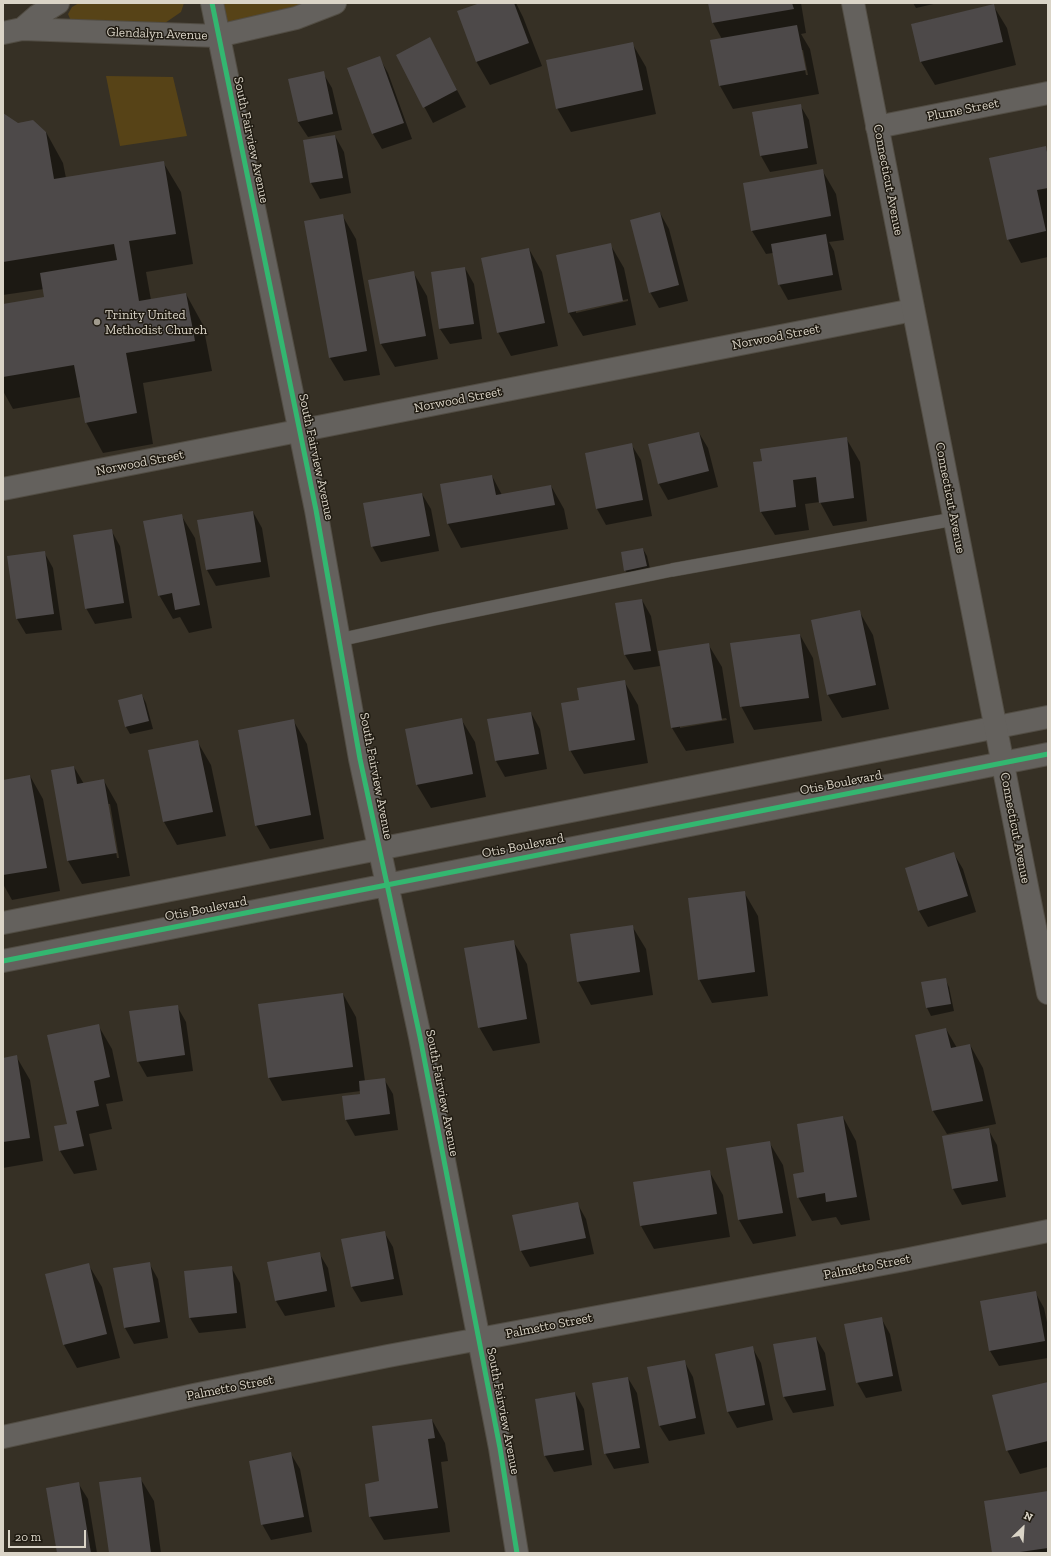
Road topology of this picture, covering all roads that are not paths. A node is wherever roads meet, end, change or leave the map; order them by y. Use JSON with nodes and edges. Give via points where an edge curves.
{"nodes":[{"id":1,"x":58,"y":3,"type":"edge"},
{"id":2,"x":212,"y":3,"type":"edge"},
{"id":3,"x":336,"y":3,"type":"edge"},
{"id":4,"x":854,"y":3,"type":"edge"},
{"id":5,"x":12,"y":31,"type":"edge"},
{"id":6,"x":218,"y":36,"type":"junction"},
{"id":7,"x":1048,"y":93,"type":"edge"},
{"id":8,"x":877,"y":127,"type":"junction"},
{"id":9,"x":913,"y":310,"type":"junction"},
{"id":10,"x":300,"y":432,"type":"junction"},
{"id":11,"x":3,"y":489,"type":"edge"},
{"id":12,"x":954,"y":519,"type":"junction"},
{"id":13,"x":339,"y":640,"type":"junction"},
{"id":14,"x":1048,"y":717,"type":"edge"},
{"id":15,"x":995,"y":726,"type":"junction"},
{"id":16,"x":1048,"y":754,"type":"edge"},
{"id":17,"x":1002,"y":762,"type":"junction"},
{"id":18,"x":380,"y":849,"type":"junction"},
{"id":19,"x":387,"y":885,"type":"junction"},
{"id":20,"x":3,"y":923,"type":"edge"},
{"id":21,"x":3,"y":961,"type":"edge"},
{"id":22,"x":1048,"y":993,"type":"edge"},
{"id":23,"x":1048,"y":1231,"type":"edge"},
{"id":24,"x":478,"y":1340,"type":"junction"},
{"id":25,"x":3,"y":1436,"type":"edge"},
{"id":26,"x":517,"y":1553,"type":"edge"}],
"edges":[{"from":1,"to":5,"type":"street","name":"Glendalyn Avenue"},
{"from":2,"to":6,"type":"street","name":"South Fairview Avenue"},
{"from":3,"to":6,"type":"street","name":"Glendalyn Avenue","via":[[296,18]]},
{"from":4,"to":8,"type":"street","name":"Connecticut Avenue"},
{"from":5,"to":6,"type":"street","name":"Glendalyn Avenue"},
{"from":6,"to":10,"type":"street","name":"South Fairview Avenue"},
{"from":7,"to":8,"type":"street","name":"Plume Street"},
{"from":8,"to":9,"type":"street","name":"Connecticut Avenue"},
{"from":9,"to":10,"type":"street","name":"Norwood Street"},
{"from":9,"to":12,"type":"street","name":"Connecticut Avenue"},
{"from":10,"to":11,"type":"street","name":"Norwood Street"},
{"from":10,"to":13,"type":"street","name":"South Fairview Avenue"},
{"from":12,"to":13,"type":"lane","via":[[664,572]]},
{"from":12,"to":15,"type":"street","name":"Connecticut Avenue"},
{"from":13,"to":18,"type":"street","name":"South Fairview Avenue","via":[[360,760]]},
{"from":14,"to":15,"type":"street","name":"Otis Boulevard"},
{"from":15,"to":17,"type":"street","name":"Connecticut Avenue"},
{"from":15,"to":18,"type":"street","name":"Otis Boulevard"},
{"from":16,"to":17,"type":"street","name":"Otis Boulevard"},
{"from":17,"to":19,"type":"street","name":"Otis Boulevard"},
{"from":17,"to":22,"type":"street","name":"Connecticut Avenue"},
{"from":18,"to":19,"type":"street","name":"South Fairview Avenue"},
{"from":18,"to":20,"type":"street","name":"Otis Boulevard"},
{"from":19,"to":21,"type":"street","name":"Otis Boulevard"},
{"from":19,"to":24,"type":"street","name":"South Fairview Avenue","via":[[420,1037]]},
{"from":23,"to":24,"type":"street","name":"Palmetto Street"},
{"from":24,"to":25,"type":"street","name":"Palmetto Street","via":[[202,1393]]},
{"from":24,"to":26,"type":"street","name":"South Fairview Avenue","via":[[500,1448]]}]}
